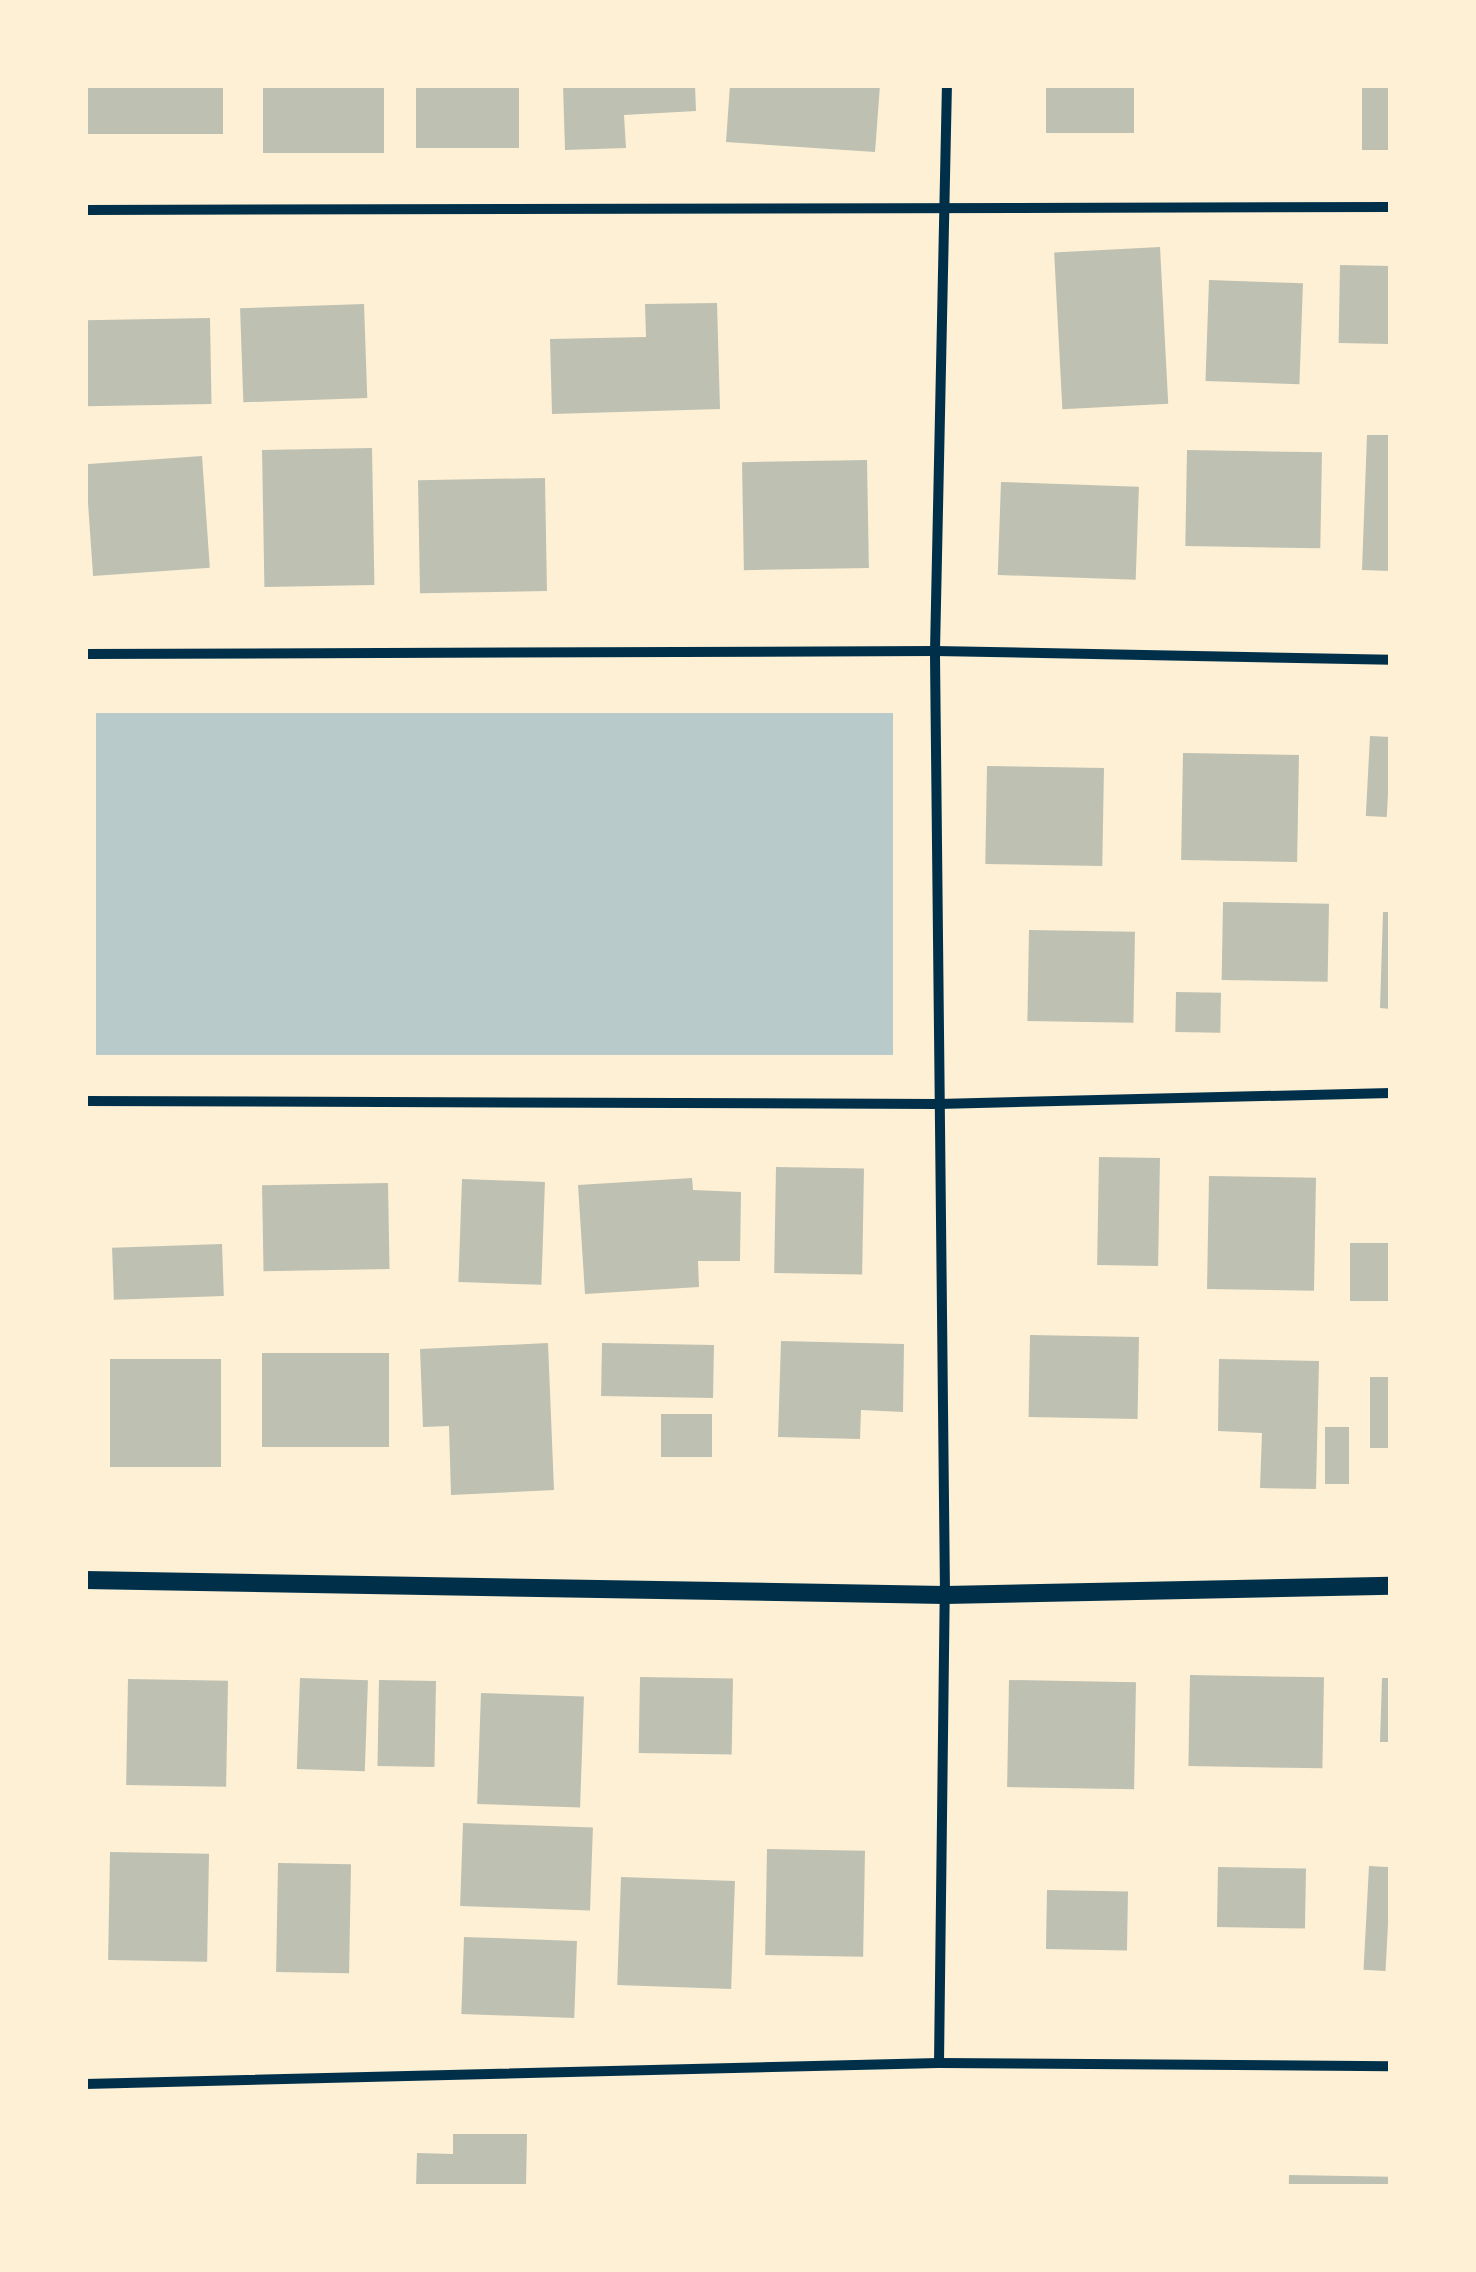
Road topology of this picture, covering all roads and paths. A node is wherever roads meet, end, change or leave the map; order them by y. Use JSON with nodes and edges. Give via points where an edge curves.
{"nodes":[{"id":1,"x":947,"y":85,"type":"edge"},
{"id":2,"x":1391,"y":208,"type":"edge"},
{"id":3,"x":944,"y":209,"type":"junction"},
{"id":4,"x":85,"y":210,"type":"edge"},
{"id":5,"x":934,"y":652,"type":"junction"},
{"id":6,"x":85,"y":654,"type":"edge"},
{"id":7,"x":1391,"y":660,"type":"edge"},
{"id":8,"x":1391,"y":1093,"type":"edge"},
{"id":9,"x":85,"y":1100,"type":"edge"},
{"id":10,"x":938,"y":1104,"type":"junction"},
{"id":11,"x":85,"y":1580,"type":"edge"},
{"id":12,"x":1391,"y":1586,"type":"edge"},
{"id":13,"x":945,"y":1595,"type":"junction"},
{"id":14,"x":939,"y":2063,"type":"junction"},
{"id":15,"x":1391,"y":2066,"type":"edge"},
{"id":16,"x":85,"y":2084,"type":"edge"}],
"edges":[{"from":1,"to":3,"type":"street"},
{"from":2,"to":3,"type":"street"},
{"from":3,"to":4,"type":"street"},
{"from":3,"to":5,"type":"street"},
{"from":5,"to":6,"type":"street"},
{"from":5,"to":7,"type":"street"},
{"from":5,"to":10,"type":"street"},
{"from":8,"to":10,"type":"street"},
{"from":9,"to":10,"type":"street"},
{"from":10,"to":13,"type":"street"},
{"from":11,"to":13,"type":"street"},
{"from":12,"to":13,"type":"street"},
{"from":13,"to":14,"type":"street"},
{"from":14,"to":15,"type":"street"},
{"from":14,"to":16,"type":"street"}]}
